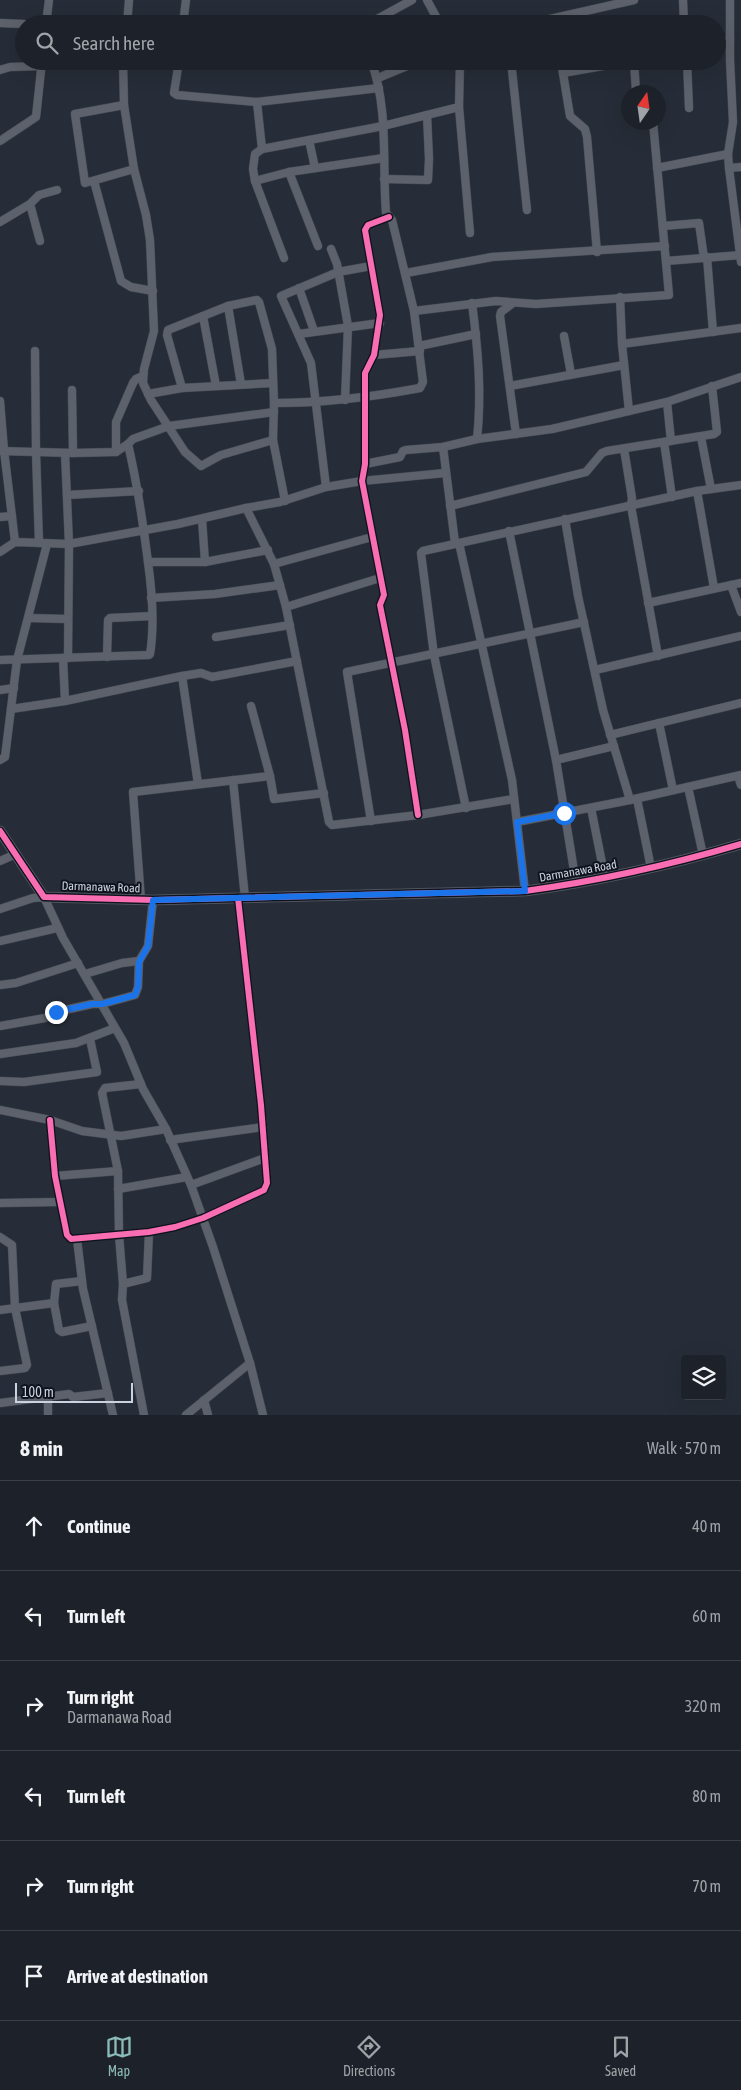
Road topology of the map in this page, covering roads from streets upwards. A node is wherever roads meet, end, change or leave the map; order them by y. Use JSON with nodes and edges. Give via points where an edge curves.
{"nodes":[{"id":1,"x":49,"y":0,"type":"edge"},
{"id":2,"x":129,"y":0,"type":"edge"},
{"id":3,"x":186,"y":0,"type":"edge"},
{"id":4,"x":412,"y":0,"type":"edge"},
{"id":5,"x":427,"y":0,"type":"edge"},
{"id":6,"x":634,"y":0,"type":"edge"},
{"id":7,"x":684,"y":0,"type":"edge"},
{"id":8,"x":730,"y":0,"type":"edge"},
{"id":9,"x":47,"y":15,"type":"edge"},
{"id":10,"x":128,"y":15,"type":"edge"},
{"id":11,"x":184,"y":15,"type":"edge"},
{"id":12,"x":384,"y":15,"type":"edge"},
{"id":13,"x":435,"y":15,"type":"edge"},
{"id":14,"x":577,"y":15,"type":"edge"},
{"id":15,"x":684,"y":15,"type":"edge"},
{"id":16,"x":0,"y":23,"type":"edge"},
{"id":17,"x":15,"y":24,"type":"edge"},
{"id":18,"x":730,"y":40,"type":"junction"},
{"id":19,"x":726,"y":41,"type":"edge"},
{"id":20,"x":15,"y":67,"type":"edge"},
{"id":21,"x":0,"y":70,"type":"edge"},
{"id":22,"x":41,"y":70,"type":"edge"},
{"id":23,"x":123,"y":70,"type":"edge"},
{"id":24,"x":178,"y":70,"type":"edge"},
{"id":25,"x":375,"y":70,"type":"edge"},
{"id":26,"x":397,"y":70,"type":"edge"},
{"id":27,"x":460,"y":70,"type":"edge"},
{"id":28,"x":511,"y":70,"type":"edge"},
{"id":29,"x":562,"y":70,"type":"edge"},
{"id":30,"x":580,"y":70,"type":"edge"},
{"id":31,"x":634,"y":70,"type":"edge"},
{"id":32,"x":688,"y":70,"type":"edge"},
{"id":33,"x":563,"y":73,"type":"junction"},
{"id":34,"x":378,"y":78,"type":"junction"},
{"id":35,"x":635,"y":85,"type":"edge"},
{"id":36,"x":379,"y":88,"type":"junction"},
{"id":37,"x":257,"y":102,"type":"junction"},
{"id":38,"x":124,"y":105,"type":"junction"},
{"id":39,"x":459,"y":107,"type":"junction"},
{"id":40,"x":690,"y":108,"type":"dead end"},
{"id":41,"x":427,"y":115,"type":"junction"},
{"id":42,"x":383,"y":126,"type":"junction"},
{"id":43,"x":654,"y":130,"type":"edge"},
{"id":44,"x":310,"y":140,"type":"junction"},
{"id":45,"x":0,"y":141,"type":"edge"},
{"id":46,"x":262,"y":149,"type":"junction"},
{"id":47,"x":728,"y":154,"type":"junction"},
{"id":48,"x":384,"y":158,"type":"junction"},
{"id":49,"x":741,"y":167,"type":"edge"},
{"id":50,"x":315,"y":168,"type":"junction"},
{"id":51,"x":657,"y":168,"type":"junction"},
{"id":52,"x":729,"y":168,"type":"junction"},
{"id":53,"x":134,"y":169,"type":"junction"},
{"id":54,"x":289,"y":172,"type":"junction"},
{"id":55,"x":384,"y":179,"type":"junction"},
{"id":56,"x":94,"y":181,"type":"junction"},
{"id":57,"x":255,"y":181,"type":"junction"},
{"id":58,"x":57,"y":190,"type":"dead end"},
{"id":59,"x":30,"y":204,"type":"junction"},
{"id":60,"x":527,"y":210,"type":"dead end"},
{"id":61,"x":388,"y":215,"type":"junction"},
{"id":62,"x":0,"y":222,"type":"edge"},
{"id":63,"x":663,"y":226,"type":"junction"},
{"id":64,"x":470,"y":233,"type":"dead end"},
{"id":65,"x":40,"y":240,"type":"dead end"},
{"id":66,"x":318,"y":246,"type":"dead end"},
{"id":67,"x":665,"y":246,"type":"junction"},
{"id":68,"x":332,"y":249,"type":"dead end"},
{"id":69,"x":597,"y":252,"type":"junction"},
{"id":70,"x":741,"y":257,"type":"edge"},
{"id":71,"x":284,"y":258,"type":"dead end"},
{"id":72,"x":705,"y":258,"type":"junction"},
{"id":73,"x":666,"y":261,"type":"junction"},
{"id":74,"x":371,"y":266,"type":"junction"},
{"id":75,"x":338,"y":272,"type":"junction"},
{"id":76,"x":406,"y":273,"type":"junction"},
{"id":77,"x":299,"y":288,"type":"junction"},
{"id":78,"x":153,"y":291,"type":"junction"},
{"id":79,"x":620,"y":297,"type":"junction"},
{"id":80,"x":472,"y":303,"type":"junction"},
{"id":81,"x":513,"y":303,"type":"junction"},
{"id":82,"x":228,"y":306,"type":"junction"},
{"id":83,"x":414,"y":311,"type":"junction"},
{"id":84,"x":203,"y":316,"type":"junction"},
{"id":85,"x":380,"y":323,"type":"junction"},
{"id":86,"x":348,"y":326,"type":"junction"},
{"id":87,"x":741,"y":328,"type":"edge"},
{"id":88,"x":314,"y":331,"type":"junction"},
{"id":89,"x":713,"y":332,"type":"junction"},
{"id":90,"x":299,"y":334,"type":"junction"},
{"id":91,"x":476,"y":334,"type":"junction"},
{"id":92,"x":564,"y":336,"type":"dead end"},
{"id":93,"x":622,"y":344,"type":"junction"},
{"id":94,"x":420,"y":348,"type":"junction"},
{"id":95,"x":35,"y":351,"type":"dead end"},
{"id":96,"x":374,"y":355,"type":"junction"},
{"id":97,"x":624,"y":365,"type":"junction"},
{"id":98,"x":571,"y":374,"type":"junction"},
{"id":99,"x":142,"y":376,"type":"junction"},
{"id":100,"x":741,"y":377,"type":"edge"},
{"id":101,"x":273,"y":383,"type":"junction"},
{"id":102,"x":241,"y":384,"type":"junction"},
{"id":103,"x":216,"y":386,"type":"junction"},
{"id":104,"x":510,"y":386,"type":"junction"},
{"id":105,"x":712,"y":386,"type":"junction"},
{"id":106,"x":182,"y":388,"type":"junction"},
{"id":107,"x":72,"y":390,"type":"dead end"},
{"id":108,"x":148,"y":394,"type":"junction"},
{"id":109,"x":364,"y":398,"type":"junction"},
{"id":110,"x":346,"y":400,"type":"junction"},
{"id":111,"x":0,"y":401,"type":"edge"},
{"id":112,"x":667,"y":402,"type":"junction"},
{"id":113,"x":274,"y":403,"type":"junction"},
{"id":114,"x":314,"y":403,"type":"junction"},
{"id":115,"x":629,"y":411,"type":"junction"},
{"id":116,"x":274,"y":412,"type":"junction"},
{"id":117,"x":170,"y":426,"type":"junction"},
{"id":118,"x":516,"y":434,"type":"junction"},
{"id":119,"x":701,"y":437,"type":"junction"},
{"id":120,"x":478,"y":439,"type":"junction"},
{"id":121,"x":273,"y":440,"type":"junction"},
{"id":122,"x":668,"y":442,"type":"junction"},
{"id":123,"x":128,"y":444,"type":"junction"},
{"id":124,"x":442,"y":446,"type":"junction"},
{"id":125,"x":624,"y":449,"type":"junction"},
{"id":126,"x":2,"y":450,"type":"edge"},
{"id":127,"x":36,"y":452,"type":"junction"},
{"id":128,"x":116,"y":452,"type":"junction"},
{"id":129,"x":65,"y":453,"type":"junction"},
{"id":130,"x":73,"y":454,"type":"junction"},
{"id":131,"x":365,"y":464,"type":"junction"},
{"id":132,"x":445,"y":473,"type":"junction"},
{"id":133,"x":362,"y":481,"type":"junction"},
{"id":134,"x":741,"y":485,"type":"edge"},
{"id":135,"x":326,"y":487,"type":"junction"},
{"id":136,"x":711,"y":489,"type":"junction"},
{"id":137,"x":139,"y":491,"type":"junction"},
{"id":138,"x":697,"y":491,"type":"junction"},
{"id":139,"x":67,"y":495,"type":"junction"},
{"id":140,"x":672,"y":497,"type":"junction"},
{"id":141,"x":285,"y":501,"type":"junction"},
{"id":142,"x":450,"y":506,"type":"junction"},
{"id":143,"x":631,"y":506,"type":"junction"},
{"id":144,"x":246,"y":508,"type":"junction"},
{"id":145,"x":12,"y":516,"type":"junction"},
{"id":146,"x":0,"y":518,"type":"edge"},
{"id":147,"x":202,"y":518,"type":"junction"},
{"id":148,"x":565,"y":519,"type":"junction"},
{"id":149,"x":144,"y":531,"type":"junction"},
{"id":150,"x":509,"y":531,"type":"junction"},
{"id":151,"x":372,"y":536,"type":"junction"},
{"id":152,"x":15,"y":542,"type":"junction"},
{"id":153,"x":43,"y":543,"type":"junction"},
{"id":154,"x":457,"y":543,"type":"junction"},
{"id":155,"x":69,"y":544,"type":"junction"},
{"id":156,"x":268,"y":550,"type":"junction"},
{"id":157,"x":0,"y":552,"type":"edge"},
{"id":158,"x":148,"y":562,"type":"junction"},
{"id":159,"x":205,"y":562,"type":"junction"},
{"id":160,"x":274,"y":564,"type":"junction"},
{"id":161,"x":380,"y":578,"type":"junction"},
{"id":162,"x":741,"y":582,"type":"edge"},
{"id":163,"x":280,"y":585,"type":"junction"},
{"id":164,"x":731,"y":585,"type":"junction"},
{"id":165,"x":714,"y":588,"type":"junction"},
{"id":166,"x":151,"y":598,"type":"junction"},
{"id":167,"x":648,"y":603,"type":"junction"},
{"id":168,"x":286,"y":607,"type":"junction"},
{"id":169,"x":741,"y":612,"type":"edge"},
{"id":170,"x":152,"y":616,"type":"junction"},
{"id":171,"x":29,"y":618,"type":"junction"},
{"id":172,"x":68,"y":619,"type":"junction"},
{"id":173,"x":584,"y":622,"type":"junction"},
{"id":174,"x":290,"y":625,"type":"junction"},
{"id":175,"x":529,"y":634,"type":"junction"},
{"id":176,"x":741,"y":636,"type":"edge"},
{"id":177,"x":216,"y":637,"type":"dead end"},
{"id":178,"x":481,"y":645,"type":"junction"},
{"id":179,"x":434,"y":655,"type":"junction"},
{"id":180,"x":658,"y":656,"type":"junction"},
{"id":181,"x":107,"y":657,"type":"junction"},
{"id":182,"x":65,"y":658,"type":"junction"},
{"id":183,"x":0,"y":660,"type":"edge"},
{"id":184,"x":17,"y":660,"type":"junction"},
{"id":185,"x":297,"y":661,"type":"junction"},
{"id":186,"x":392,"y":664,"type":"junction"},
{"id":187,"x":595,"y":670,"type":"junction"},
{"id":188,"x":182,"y":676,"type":"junction"},
{"id":189,"x":14,"y":688,"type":"junction"},
{"id":190,"x":0,"y":690,"type":"edge"},
{"id":191,"x":65,"y":701,"type":"junction"},
{"id":192,"x":741,"y":703,"type":"edge"},
{"id":193,"x":251,"y":706,"type":"dead end"},
{"id":194,"x":11,"y":709,"type":"junction"},
{"id":195,"x":659,"y":723,"type":"junction"},
{"id":196,"x":610,"y":735,"type":"junction"},
{"id":197,"x":614,"y":746,"type":"junction"},
{"id":198,"x":0,"y":760,"type":"edge"},
{"id":199,"x":556,"y":760,"type":"junction"},
{"id":200,"x":739,"y":775,"type":"edge"},
{"id":201,"x":270,"y":776,"type":"junction"},
{"id":202,"x":233,"y":780,"type":"junction"},
{"id":203,"x":198,"y":784,"type":"junction"},
{"id":204,"x":741,"y":785,"type":"edge"},
{"id":205,"x":688,"y":787,"type":"junction"},
{"id":206,"x":673,"y":790,"type":"junction"},
{"id":207,"x":324,"y":793,"type":"junction"},
{"id":208,"x":514,"y":799,"type":"junction"},
{"id":209,"x":633,"y":799,"type":"junction"},
{"id":210,"x":466,"y":808,"type":"junction"},
{"id":211,"x":591,"y":808,"type":"junction"},
{"id":212,"x":564,"y":813,"type":"junction"},
{"id":213,"x":418,"y":815,"type":"junction"},
{"id":214,"x":371,"y":821,"type":"junction"},
{"id":215,"x":517,"y":822,"type":"junction"},
{"id":216,"x":0,"y":831,"type":"edge"},
{"id":217,"x":741,"y":844,"type":"edge"},
{"id":218,"x":16,"y":854,"type":"junction"},
{"id":219,"x":703,"y":855,"type":"junction"},
{"id":220,"x":0,"y":861,"type":"edge"},
{"id":221,"x":652,"y":868,"type":"junction"},
{"id":222,"x":605,"y":878,"type":"junction"},
{"id":223,"x":576,"y":883,"type":"junction"},
{"id":224,"x":525,"y":891,"type":"junction"},
{"id":225,"x":44,"y":897,"type":"junction"},
{"id":226,"x":242,"y":898,"type":"junction"},
{"id":227,"x":141,"y":900,"type":"junction"},
{"id":228,"x":153,"y":900,"type":"junction"},
{"id":229,"x":0,"y":909,"type":"edge"},
{"id":230,"x":57,"y":928,"type":"junction"},
{"id":231,"x":0,"y":942,"type":"edge"},
{"id":232,"x":139,"y":962,"type":"junction"},
{"id":233,"x":78,"y":963,"type":"junction"},
{"id":234,"x":85,"y":974,"type":"junction"},
{"id":235,"x":0,"y":985,"type":"edge"},
{"id":236,"x":102,"y":1004,"type":"junction"},
{"id":237,"x":0,"y":1026,"type":"edge"},
{"id":238,"x":115,"y":1028,"type":"junction"},
{"id":239,"x":90,"y":1039,"type":"junction"},
{"id":240,"x":0,"y":1054,"type":"edge"},
{"id":241,"x":0,"y":1081,"type":"edge"},
{"id":242,"x":141,"y":1084,"type":"junction"},
{"id":243,"x":0,"y":1110,"type":"edge"},
{"id":244,"x":50,"y":1120,"type":"junction"},
{"id":245,"x":263,"y":1127,"type":"junction"},
{"id":246,"x":166,"y":1130,"type":"junction"},
{"id":247,"x":111,"y":1134,"type":"junction"},
{"id":248,"x":170,"y":1140,"type":"junction"},
{"id":249,"x":265,"y":1158,"type":"junction"},
{"id":250,"x":118,"y":1171,"type":"junction"},
{"id":251,"x":56,"y":1176,"type":"junction"},
{"id":252,"x":189,"y":1181,"type":"junction"},
{"id":253,"x":118,"y":1189,"type":"junction"},
{"id":254,"x":59,"y":1202,"type":"junction"},
{"id":255,"x":0,"y":1203,"type":"edge"},
{"id":256,"x":202,"y":1218,"type":"junction"},
{"id":257,"x":149,"y":1232,"type":"junction"},
{"id":258,"x":118,"y":1235,"type":"junction"},
{"id":259,"x":0,"y":1237,"type":"edge"},
{"id":260,"x":77,"y":1239,"type":"junction"},
{"id":261,"x":82,"y":1281,"type":"junction"},
{"id":262,"x":123,"y":1284,"type":"junction"},
{"id":263,"x":54,"y":1303,"type":"junction"},
{"id":264,"x":16,"y":1308,"type":"junction"},
{"id":265,"x":0,"y":1310,"type":"edge"},
{"id":266,"x":92,"y":1326,"type":"junction"},
{"id":267,"x":250,"y":1363,"type":"junction"},
{"id":268,"x":0,"y":1371,"type":"edge"},
{"id":269,"x":108,"y":1392,"type":"junction"},
{"id":270,"x":48,"y":1397,"type":"junction"},
{"id":271,"x":204,"y":1400,"type":"junction"},
{"id":272,"x":0,"y":1403,"type":"edge"},
{"id":273,"x":48,"y":1415,"type":"edge"},
{"id":274,"x":113,"y":1415,"type":"edge"},
{"id":275,"x":144,"y":1415,"type":"edge"},
{"id":276,"x":186,"y":1415,"type":"edge"},
{"id":277,"x":208,"y":1415,"type":"edge"},
{"id":278,"x":263,"y":1415,"type":"edge"}],
"edges":[{"from":1,"to":9,"type":"street"},
{"from":2,"to":10,"type":"street"},
{"from":3,"to":11,"type":"street"},
{"from":4,"to":12,"type":"street"},
{"from":5,"to":13,"type":"street"},
{"from":6,"to":14,"type":"street"},
{"from":7,"to":15,"type":"street"},
{"from":8,"to":18,"type":"street"},
{"from":16,"to":17,"type":"street"},
{"from":18,"to":19,"type":"street"},
{"from":18,"to":47,"type":"street","via":[[733,122]]},
{"from":20,"to":21,"type":"street"},
{"from":22,"to":45,"type":"street","via":[[35,119]]},
{"from":23,"to":38,"type":"street"},
{"from":24,"to":37,"type":"street","via":[[174,93],[177,95]]},
{"from":25,"to":34,"type":"street"},
{"from":26,"to":34,"type":"street"},
{"from":27,"to":39,"type":"street"},
{"from":28,"to":60,"type":"street"},
{"from":29,"to":33,"type":"street"},
{"from":30,"to":33,"type":"street"},
{"from":31,"to":35,"type":"street"},
{"from":32,"to":40,"type":"street"},
{"from":33,"to":69,"type":"street","via":[[570,116],[585,129],[587,137]]},
{"from":34,"to":36,"type":"street"},
{"from":36,"to":37,"type":"street"},
{"from":36,"to":42,"type":"street"},
{"from":37,"to":46,"type":"street"},
{"from":38,"to":53,"type":"street"},
{"from":38,"to":56,"type":"street","via":[[74,114],[84,182]]},
{"from":39,"to":41,"type":"street"},
{"from":39,"to":64,"type":"street"},
{"from":41,"to":42,"type":"street"},
{"from":41,"to":55,"type":"street","via":[[428,180]]},
{"from":42,"to":44,"type":"street"},
{"from":42,"to":48,"type":"street"},
{"from":43,"to":51,"type":"street"},
{"from":44,"to":46,"type":"street"},
{"from":44,"to":50,"type":"street"},
{"from":46,"to":57,"type":"street","via":[[255,154]]},
{"from":47,"to":51,"type":"street"},
{"from":47,"to":52,"type":"street"},
{"from":48,"to":50,"type":"street"},
{"from":48,"to":55,"type":"street"},
{"from":49,"to":52,"type":"street"},
{"from":50,"to":54,"type":"street"},
{"from":51,"to":63,"type":"street"},
{"from":52,"to":70,"type":"street"},
{"from":53,"to":56,"type":"street"},
{"from":53,"to":78,"type":"street","via":[[148,224]]},
{"from":54,"to":57,"type":"street"},
{"from":54,"to":66,"type":"street"},
{"from":55,"to":61,"type":"street"},
{"from":56,"to":78,"type":"street","via":[[121,281],[131,287]]},
{"from":57,"to":71,"type":"street"},
{"from":58,"to":59,"type":"street","via":[[40,195]]},
{"from":59,"to":62,"type":"street"},
{"from":59,"to":65,"type":"street"},
{"from":61,"to":74,"type":"street","via":[[366,227]]},
{"from":61,"to":76,"type":"street"},
{"from":63,"to":67,"type":"street"},
{"from":63,"to":72,"type":"street","via":[[699,224]]},
{"from":67,"to":69,"type":"street"},
{"from":67,"to":73,"type":"street"},
{"from":68,"to":75,"type":"street"},
{"from":69,"to":76,"type":"street","via":[[492,257]]},
{"from":70,"to":72,"type":"street"},
{"from":72,"to":73,"type":"street"},
{"from":72,"to":89,"type":"street"},
{"from":73,"to":79,"type":"street","via":[[669,295]]},
{"from":74,"to":75,"type":"street"},
{"from":74,"to":85,"type":"street"},
{"from":75,"to":77,"type":"street"},
{"from":75,"to":86,"type":"street"},
{"from":76,"to":83,"type":"street"},
{"from":77,"to":88,"type":"street"},
{"from":77,"to":90,"type":"street","via":[[281,296]]},
{"from":78,"to":99,"type":"street","via":[[154,331]]},
{"from":79,"to":81,"type":"street"},
{"from":79,"to":93,"type":"street"},
{"from":80,"to":81,"type":"street"},
{"from":80,"to":83,"type":"street"},
{"from":80,"to":91,"type":"street"},
{"from":81,"to":104,"type":"street","via":[[500,316]]},
{"from":82,"to":84,"type":"street"},
{"from":82,"to":101,"type":"street","via":[[254,300],[259,302],[272,349]]},
{"from":82,"to":102,"type":"street"},
{"from":83,"to":94,"type":"street"},
{"from":84,"to":103,"type":"street"},
{"from":84,"to":106,"type":"street","via":[[167,332]]},
{"from":85,"to":86,"type":"street"},
{"from":85,"to":96,"type":"street"},
{"from":86,"to":88,"type":"street"},
{"from":86,"to":110,"type":"street"},
{"from":87,"to":89,"type":"street"},
{"from":88,"to":90,"type":"street"},
{"from":89,"to":93,"type":"street"},
{"from":90,"to":114,"type":"street","via":[[311,363]]},
{"from":91,"to":94,"type":"street"},
{"from":91,"to":120,"type":"street","via":[[481,397]]},
{"from":92,"to":98,"type":"street"},
{"from":93,"to":97,"type":"street"},
{"from":94,"to":96,"type":"street"},
{"from":94,"to":109,"type":"street","via":[[423,382],[420,388]]},
{"from":95,"to":127,"type":"street"},
{"from":96,"to":109,"type":"street","via":[[365,373]]},
{"from":97,"to":98,"type":"street"},
{"from":97,"to":115,"type":"street"},
{"from":98,"to":104,"type":"street"},
{"from":99,"to":108,"type":"street"},
{"from":99,"to":128,"type":"street","via":[[133,383],[118,419]]},
{"from":100,"to":105,"type":"street"},
{"from":101,"to":102,"type":"street"},
{"from":101,"to":113,"type":"street"},
{"from":102,"to":103,"type":"street"},
{"from":103,"to":106,"type":"street"},
{"from":104,"to":118,"type":"street"},
{"from":105,"to":112,"type":"street"},
{"from":105,"to":119,"type":"street","via":[[717,432]]},
{"from":106,"to":108,"type":"street"},
{"from":107,"to":130,"type":"street"},
{"from":108,"to":117,"type":"street"},
{"from":109,"to":110,"type":"street"},
{"from":109,"to":131,"type":"street"},
{"from":110,"to":114,"type":"street"},
{"from":111,"to":126,"type":"street"},
{"from":112,"to":115,"type":"street"},
{"from":112,"to":122,"type":"street"},
{"from":113,"to":114,"type":"street"},
{"from":113,"to":116,"type":"street"},
{"from":114,"to":135,"type":"street"},
{"from":115,"to":118,"type":"street"},
{"from":116,"to":117,"type":"street"},
{"from":116,"to":121,"type":"street"},
{"from":117,"to":121,"type":"street","via":[[185,452],[201,466],[214,458]]},
{"from":117,"to":123,"type":"street","via":[[133,439]]},
{"from":118,"to":120,"type":"street"},
{"from":119,"to":122,"type":"street"},
{"from":119,"to":136,"type":"street"},
{"from":120,"to":124,"type":"street"},
{"from":121,"to":141,"type":"street"},
{"from":122,"to":125,"type":"street"},
{"from":122,"to":140,"type":"street"},
{"from":123,"to":128,"type":"street"},
{"from":123,"to":137,"type":"street"},
{"from":124,"to":131,"type":"street","via":[[406,450],[400,457]]},
{"from":124,"to":132,"type":"street"},
{"from":125,"to":142,"type":"street","via":[[602,453],[586,472]]},
{"from":125,"to":143,"type":"street"},
{"from":126,"to":127,"type":"street"},
{"from":126,"to":145,"type":"street"},
{"from":127,"to":129,"type":"street"},
{"from":127,"to":153,"type":"street"},
{"from":128,"to":130,"type":"street"},
{"from":129,"to":130,"type":"street"},
{"from":129,"to":139,"type":"street"},
{"from":131,"to":133,"type":"street"},
{"from":132,"to":133,"type":"street"},
{"from":132,"to":142,"type":"street"},
{"from":133,"to":135,"type":"street"},
{"from":133,"to":151,"type":"street"},
{"from":134,"to":136,"type":"street"},
{"from":135,"to":141,"type":"street"},
{"from":136,"to":138,"type":"street"},
{"from":137,"to":139,"type":"street"},
{"from":137,"to":149,"type":"street"},
{"from":138,"to":140,"type":"street"},
{"from":138,"to":165,"type":"street"},
{"from":139,"to":155,"type":"street"},
{"from":140,"to":143,"type":"street"},
{"from":141,"to":144,"type":"street"},
{"from":142,"to":154,"type":"street"},
{"from":143,"to":148,"type":"street"},
{"from":143,"to":167,"type":"street"},
{"from":144,"to":147,"type":"street"},
{"from":144,"to":156,"type":"street"},
{"from":145,"to":146,"type":"street"},
{"from":145,"to":152,"type":"street"},
{"from":147,"to":149,"type":"street"},
{"from":147,"to":159,"type":"street"},
{"from":148,"to":150,"type":"street"},
{"from":148,"to":173,"type":"street"},
{"from":149,"to":155,"type":"street"},
{"from":149,"to":158,"type":"street"},
{"from":150,"to":154,"type":"street"},
{"from":150,"to":175,"type":"street"},
{"from":151,"to":160,"type":"street"},
{"from":151,"to":161,"type":"street"},
{"from":152,"to":153,"type":"street"},
{"from":152,"to":157,"type":"street"},
{"from":153,"to":155,"type":"street"},
{"from":153,"to":171,"type":"street"},
{"from":154,"to":178,"type":"street"},
{"from":154,"to":179,"type":"street","via":[[421,553]]},
{"from":155,"to":172,"type":"street"},
{"from":156,"to":159,"type":"street"},
{"from":156,"to":160,"type":"street"},
{"from":158,"to":159,"type":"street"},
{"from":158,"to":166,"type":"street"},
{"from":160,"to":163,"type":"street"},
{"from":161,"to":168,"type":"street"},
{"from":161,"to":186,"type":"street","via":[[384,595],[380,606]]},
{"from":162,"to":164,"type":"street"},
{"from":163,"to":166,"type":"street"},
{"from":163,"to":168,"type":"street"},
{"from":164,"to":165,"type":"street"},
{"from":164,"to":169,"type":"street"},
{"from":165,"to":167,"type":"street"},
{"from":166,"to":170,"type":"street"},
{"from":167,"to":180,"type":"street"},
{"from":168,"to":174,"type":"street"},
{"from":170,"to":181,"type":"street","via":[[110,618]]},
{"from":170,"to":181,"type":"street","via":[[149,655]]},
{"from":171,"to":172,"type":"street"},
{"from":171,"to":184,"type":"street"},
{"from":172,"to":182,"type":"street"},
{"from":173,"to":175,"type":"street"},
{"from":173,"to":187,"type":"street"},
{"from":174,"to":177,"type":"street"},
{"from":174,"to":185,"type":"street"},
{"from":175,"to":178,"type":"street"},
{"from":175,"to":199,"type":"street"},
{"from":176,"to":180,"type":"street"},
{"from":178,"to":179,"type":"street"},
{"from":178,"to":208,"type":"street"},
{"from":179,"to":186,"type":"street"},
{"from":179,"to":210,"type":"street"},
{"from":180,"to":187,"type":"street"},
{"from":181,"to":182,"type":"street"},
{"from":182,"to":184,"type":"street"},
{"from":182,"to":191,"type":"street"},
{"from":183,"to":184,"type":"street"},
{"from":184,"to":189,"type":"street"},
{"from":185,"to":188,"type":"street","via":[[212,677],[201,673]]},
{"from":185,"to":207,"type":"street"},
{"from":186,"to":213,"type":"street"},
{"from":186,"to":214,"type":"street","via":[[351,670],[346,676]]},
{"from":187,"to":196,"type":"street"},
{"from":188,"to":191,"type":"street"},
{"from":188,"to":203,"type":"street"},
{"from":189,"to":190,"type":"street"},
{"from":189,"to":194,"type":"street"},
{"from":191,"to":194,"type":"street"},
{"from":192,"to":195,"type":"street"},
{"from":193,"to":201,"type":"street"},
{"from":194,"to":198,"type":"street","via":[[5,756]]},
{"from":195,"to":196,"type":"street"},
{"from":195,"to":206,"type":"street"},
{"from":196,"to":197,"type":"street"},
{"from":197,"to":199,"type":"street"},
{"from":197,"to":209,"type":"street"},
{"from":199,"to":212,"type":"street"},
{"from":200,"to":204,"type":"street"},
{"from":200,"to":205,"type":"street"},
{"from":201,"to":202,"type":"street"},
{"from":201,"to":207,"type":"street","via":[[275,800]]},
{"from":202,"to":203,"type":"street"},
{"from":202,"to":226,"type":"street"},
{"from":203,"to":227,"type":"street","via":[[133,792]]},
{"from":205,"to":206,"type":"street"},
{"from":205,"to":219,"type":"street"},
{"from":206,"to":209,"type":"street"},
{"from":207,"to":214,"type":"street","via":[[332,825]]},
{"from":208,"to":210,"type":"street"},
{"from":208,"to":215,"type":"street"},
{"from":209,"to":211,"type":"street"},
{"from":209,"to":221,"type":"street"},
{"from":210,"to":213,"type":"street"},
{"from":211,"to":212,"type":"street"},
{"from":211,"to":222,"type":"street"},
{"from":212,"to":215,"type":"street"},
{"from":212,"to":223,"type":"street"},
{"from":213,"to":214,"type":"street"},
{"from":215,"to":224,"type":"street"},
{"from":216,"to":218,"type":"street","name":"Darmanawa Road"},
{"from":217,"to":219,"type":"street","name":"Darmanawa Road"},
{"from":218,"to":220,"type":"street"},
{"from":218,"to":225,"type":"street","name":"Darmanawa Road"},
{"from":219,"to":221,"type":"street","name":"Darmanawa Road"},
{"from":221,"to":222,"type":"street","name":"Darmanawa Road"},
{"from":222,"to":223,"type":"street","name":"Darmanawa Road"},
{"from":223,"to":224,"type":"street","name":"Darmanawa Road"},
{"from":224,"to":226,"type":"street","name":"Darmanawa Road"},
{"from":225,"to":227,"type":"street","name":"Darmanawa Road"},
{"from":225,"to":229,"type":"street"},
{"from":225,"to":230,"type":"street"},
{"from":226,"to":228,"type":"street","name":"Darmanawa Road"},
{"from":226,"to":245,"type":"street"},
{"from":227,"to":228,"type":"street","name":"Darmanawa Road"},
{"from":228,"to":232,"type":"street","via":[[148,946]]},
{"from":230,"to":231,"type":"street"},
{"from":230,"to":233,"type":"street"},
{"from":232,"to":234,"type":"street","via":[[122,963]]},
{"from":232,"to":236,"type":"street","via":[[135,995]]},
{"from":233,"to":234,"type":"street"},
{"from":233,"to":235,"type":"street"},
{"from":234,"to":236,"type":"street"},
{"from":236,"to":237,"type":"street","via":[[76,1007],[45,1018]]},
{"from":236,"to":238,"type":"street"},
{"from":238,"to":239,"type":"street"},
{"from":238,"to":242,"type":"street"},
{"from":239,"to":240,"type":"street"},
{"from":239,"to":241,"type":"street","via":[[97,1072],[24,1082]]},
{"from":242,"to":246,"type":"street"},
{"from":242,"to":247,"type":"street","via":[[105,1088],[103,1091]]},
{"from":243,"to":244,"type":"street"},
{"from":244,"to":247,"type":"street","via":[[82,1131]]},
{"from":244,"to":251,"type":"street"},
{"from":245,"to":248,"type":"street"},
{"from":245,"to":249,"type":"street"},
{"from":246,"to":247,"type":"street","via":[[130,1136]]},
{"from":246,"to":248,"type":"street"},
{"from":247,"to":250,"type":"street"},
{"from":248,"to":252,"type":"street"},
{"from":249,"to":252,"type":"street"},
{"from":249,"to":256,"type":"street","via":[[267,1183],[264,1190]]},
{"from":250,"to":251,"type":"street"},
{"from":250,"to":253,"type":"street"},
{"from":251,"to":254,"type":"street"},
{"from":252,"to":253,"type":"street"},
{"from":252,"to":256,"type":"street"},
{"from":253,"to":258,"type":"street"},
{"from":254,"to":255,"type":"street"},
{"from":254,"to":260,"type":"street","via":[[68,1237]]},
{"from":256,"to":257,"type":"street"},
{"from":256,"to":267,"type":"street"},
{"from":257,"to":258,"type":"street"},
{"from":257,"to":262,"type":"street","via":[[147,1278]]},
{"from":258,"to":260,"type":"street"},
{"from":258,"to":262,"type":"street"},
{"from":259,"to":264,"type":"street","via":[[12,1245]]},
{"from":260,"to":261,"type":"street"},
{"from":261,"to":263,"type":"street","via":[[58,1283]]},
{"from":261,"to":266,"type":"street"},
{"from":262,"to":275,"type":"street","via":[[122,1300]]},
{"from":263,"to":264,"type":"street"},
{"from":263,"to":266,"type":"street","via":[[60,1331]]},
{"from":264,"to":265,"type":"street"},
{"from":264,"to":268,"type":"street","via":[[27,1365]]},
{"from":266,"to":269,"type":"street"},
{"from":267,"to":271,"type":"street"},
{"from":267,"to":278,"type":"street"},
{"from":269,"to":270,"type":"street"},
{"from":269,"to":274,"type":"street"},
{"from":270,"to":272,"type":"street"},
{"from":270,"to":273,"type":"street"},
{"from":271,"to":276,"type":"street"},
{"from":271,"to":277,"type":"street"}]}
